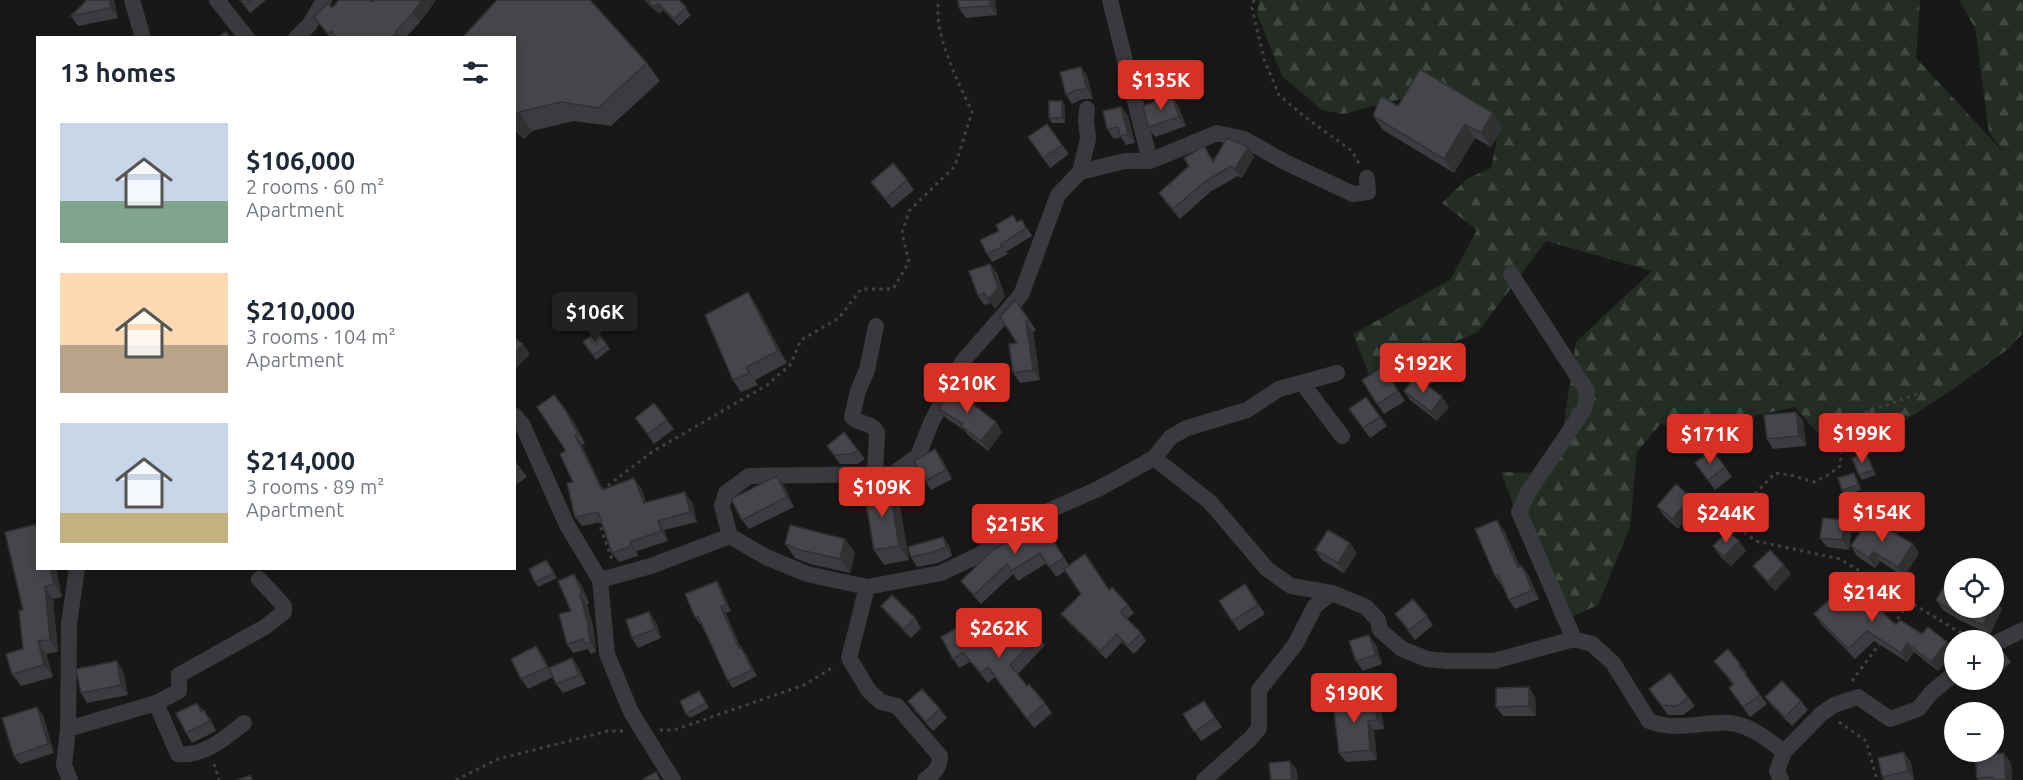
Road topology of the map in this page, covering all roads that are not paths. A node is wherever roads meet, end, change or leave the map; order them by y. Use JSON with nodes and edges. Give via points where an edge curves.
{"nodes":[{"id":1,"x":132,"y":0,"type":"edge"},
{"id":2,"x":217,"y":0,"type":"edge"},
{"id":3,"x":324,"y":0,"type":"edge"},
{"id":4,"x":1110,"y":0,"type":"edge"},
{"id":5,"x":142,"y":36,"type":"edge"},
{"id":6,"x":244,"y":36,"type":"edge"},
{"id":7,"x":298,"y":36,"type":"edge"},
{"id":8,"x":1087,"y":108,"type":"dead end"},
{"id":9,"x":1150,"y":160,"type":"junction"},
{"id":10,"x":1080,"y":172,"type":"junction"},
{"id":11,"x":1367,"y":178,"type":"road end"},
{"id":12,"x":1511,"y":274,"type":"dead end"},
{"id":13,"x":876,"y":326,"type":"dead end"},
{"id":14,"x":1337,"y":373,"type":"dead end"},
{"id":15,"x":1302,"y":383,"type":"junction"},
{"id":16,"x":516,"y":416,"type":"edge"},
{"id":17,"x":1342,"y":436,"type":"dead end"},
{"id":18,"x":1154,"y":458,"type":"junction"},
{"id":19,"x":875,"y":474,"type":"junction"},
{"id":20,"x":730,"y":536,"type":"junction"},
{"id":21,"x":77,"y":570,"type":"edge"},
{"id":22,"x":259,"y":579,"type":"dead end"},
{"id":23,"x":600,"y":580,"type":"junction"},
{"id":24,"x":867,"y":587,"type":"junction"},
{"id":25,"x":1332,"y":592,"type":"junction"},
{"id":26,"x":2023,"y":630,"type":"edge"},
{"id":27,"x":2004,"y":638,"type":"edge"},
{"id":28,"x":1574,"y":639,"type":"junction"},
{"id":29,"x":1944,"y":682,"type":"edge"},
{"id":30,"x":156,"y":702,"type":"junction"},
{"id":31,"x":244,"y":723,"type":"dead end"},
{"id":32,"x":68,"y":729,"type":"junction"},
{"id":33,"x":1784,"y":752,"type":"junction"},
{"id":34,"x":70,"y":780,"type":"edge"},
{"id":35,"x":673,"y":780,"type":"edge"},
{"id":36,"x":925,"y":780,"type":"edge"},
{"id":37,"x":1204,"y":780,"type":"edge"},
{"id":38,"x":1781,"y":780,"type":"edge"}],
"edges":[{"from":1,"to":5,"type":"street"},
{"from":2,"to":6,"type":"street"},
{"from":3,"to":7,"type":"street"},
{"from":4,"to":9,"type":"street"},
{"from":8,"to":10,"type":"street","via":[[1088,138]]},
{"from":9,"to":10,"type":"street","via":[[1125,161]]},
{"from":9,"to":11,"type":"street","via":[[1217,133],[1244,139],[1353,194],[1368,192]]},
{"from":10,"to":19,"type":"street","via":[[1058,195],[1021,296],[963,362],[918,456],[893,474]]},
{"from":12,"to":28,"type":"street","via":[[1587,390],[1585,408],[1529,491],[1519,513]]},
{"from":13,"to":19,"type":"street","via":[[852,417],[856,422],[870,424],[877,433]]},
{"from":14,"to":15,"type":"street"},
{"from":15,"to":17,"type":"street"},
{"from":15,"to":18,"type":"street","via":[[1279,389],[1247,410],[1187,428],[1172,437]]},
{"from":16,"to":23,"type":"street","via":[[567,525]]},
{"from":18,"to":24,"type":"street","via":[[1098,489],[1034,517],[979,555],[941,573]]},
{"from":18,"to":25,"type":"street","via":[[1210,502],[1267,569],[1291,586]]},
{"from":19,"to":20,"type":"street","via":[[749,476],[726,493],[722,506]]},
{"from":20,"to":23,"type":"street","via":[[651,566]]},
{"from":20,"to":24,"type":"street","via":[[807,574]]},
{"from":21,"to":32,"type":"street","via":[[69,624]]},
{"from":22,"to":30,"type":"street","via":[[284,606],[284,612],[265,627],[179,675],[179,691]]},
{"from":23,"to":35,"type":"street","via":[[607,654],[632,712]]},
{"from":24,"to":36,"type":"street","via":[[849,658],[869,691],[881,702],[897,706],[940,756],[936,771]]},
{"from":25,"to":28,"type":"street","via":[[1366,607],[1378,620],[1380,630],[1402,649],[1427,659],[1494,661]]},
{"from":25,"to":37,"type":"street","via":[[1315,606],[1295,645],[1259,690],[1259,728]]},
{"from":26,"to":27,"type":"street"},
{"from":28,"to":33,"type":"street","via":[[1592,644],[1612,663],[1649,721],[1678,727],[1732,723],[1762,735]]},
{"from":29,"to":33,"type":"street","via":[[1918,709],[1890,718],[1858,697],[1827,710]]},
{"from":30,"to":31,"type":"street","via":[[178,754],[215,746]]},
{"from":30,"to":32,"type":"street"},
{"from":32,"to":34,"type":"street","via":[[64,765]]},
{"from":33,"to":38,"type":"street","via":[[1777,771]]}]}
